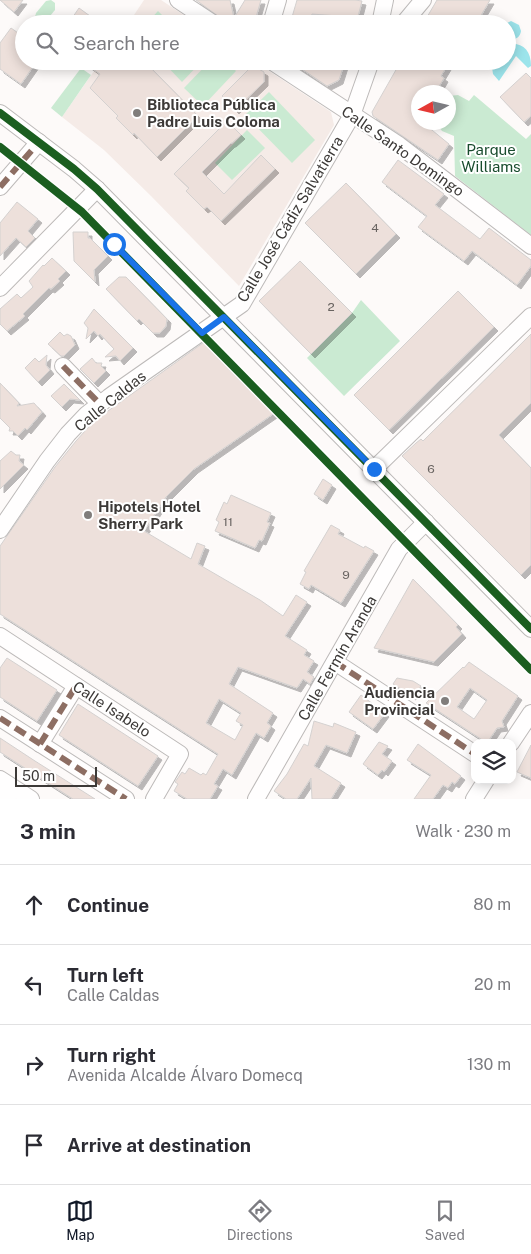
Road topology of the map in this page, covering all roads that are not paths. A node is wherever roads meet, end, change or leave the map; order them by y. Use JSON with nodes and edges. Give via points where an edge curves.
{"nodes":[{"id":1,"x":178,"y":0,"type":"edge"},
{"id":2,"x":278,"y":0,"type":"edge"},
{"id":3,"x":423,"y":0,"type":"edge"},
{"id":4,"x":386,"y":1,"type":"edge"},
{"id":5,"x":200,"y":15,"type":"edge"},
{"id":6,"x":274,"y":15,"type":"edge"},
{"id":7,"x":382,"y":15,"type":"edge"},
{"id":8,"x":410,"y":15,"type":"edge"},
{"id":9,"x":284,"y":70,"type":"edge"},
{"id":10,"x":368,"y":70,"type":"edge"},
{"id":11,"x":0,"y":113,"type":"edge"},
{"id":12,"x":352,"y":115,"type":"junction"},
{"id":13,"x":38,"y":142,"type":"junction"},
{"id":14,"x":0,"y":187,"type":"edge"},
{"id":15,"x":97,"y":189,"type":"junction"},
{"id":16,"x":531,"y":246,"type":"edge"},
{"id":17,"x":0,"y":288,"type":"edge"},
{"id":18,"x":531,"y":316,"type":"edge"},
{"id":19,"x":224,"y":317,"type":"junction"},
{"id":20,"x":63,"y":366,"type":"dead end"},
{"id":21,"x":100,"y":404,"type":"junction"},
{"id":22,"x":374,"y":469,"type":"junction"},
{"id":23,"x":426,"y":522,"type":"junction"},
{"id":24,"x":0,"y":530,"type":"edge"},
{"id":25,"x":531,"y":629,"type":"edge"},
{"id":26,"x":0,"y":636,"type":"edge"},
{"id":27,"x":335,"y":662,"type":"junction"},
{"id":28,"x":76,"y":686,"type":"junction"},
{"id":29,"x":531,"y":713,"type":"edge"},
{"id":30,"x":0,"y":718,"type":"edge"},
{"id":31,"x":514,"y":739,"type":"edge"},
{"id":32,"x":40,"y":744,"type":"junction"},
{"id":33,"x":471,"y":751,"type":"edge"},
{"id":34,"x":0,"y":779,"type":"edge"},
{"id":35,"x":483,"y":784,"type":"edge"},
{"id":36,"x":0,"y":794,"type":"edge"},
{"id":37,"x":258,"y":798,"type":"edge"},
{"id":38,"x":8,"y":799,"type":"edge"},
{"id":39,"x":31,"y":799,"type":"edge"},
{"id":40,"x":126,"y":799,"type":"edge"},
{"id":41,"x":154,"y":799,"type":"edge"},
{"id":42,"x":474,"y":799,"type":"edge"}],
"edges":[{"from":1,"to":5,"type":"street"},
{"from":2,"to":6,"type":"street"},
{"from":3,"to":8,"type":"street"},
{"from":4,"to":7,"type":"street"},
{"from":9,"to":12,"type":"street","name":"Calle Santo Domingo"},
{"from":10,"to":12,"type":"street","name":"Calle José Cádiz Salvatierra"},
{"from":11,"to":13,"type":"street"},
{"from":12,"to":16,"type":"street","name":"Calle Santo Domingo","via":[[399,145]]},
{"from":12,"to":19,"type":"street","name":"Calle José Cádiz Salvatierra","via":[[242,304]]},
{"from":13,"to":14,"type":"street"},
{"from":13,"to":15,"type":"street"},
{"from":15,"to":17,"type":"street"},
{"from":15,"to":19,"type":"street"},
{"from":18,"to":22,"type":"street"},
{"from":19,"to":21,"type":"street","name":"Calle Caldas"},
{"from":19,"to":22,"type":"street"},
{"from":20,"to":21,"type":"street"},
{"from":21,"to":24,"type":"street","name":"Calle Caldas","via":[[68,434]]},
{"from":22,"to":23,"type":"street"},
{"from":23,"to":25,"type":"street"},
{"from":23,"to":27,"type":"street","name":"Calle Fermín Aranda","via":[[399,549]]},
{"from":26,"to":28,"type":"street","name":"Calle Isabelo"},
{"from":27,"to":33,"type":"street"},
{"from":27,"to":37,"type":"street","name":"Calle Fermín Aranda"},
{"from":28,"to":32,"type":"street"},
{"from":28,"to":41,"type":"street","name":"Calle Isabelo","via":[[180,754]]},
{"from":29,"to":31,"type":"street"},
{"from":30,"to":32,"type":"street"},
{"from":32,"to":40,"type":"street"},
{"from":34,"to":39,"type":"street"},
{"from":35,"to":42,"type":"street"},
{"from":36,"to":38,"type":"street"}]}
